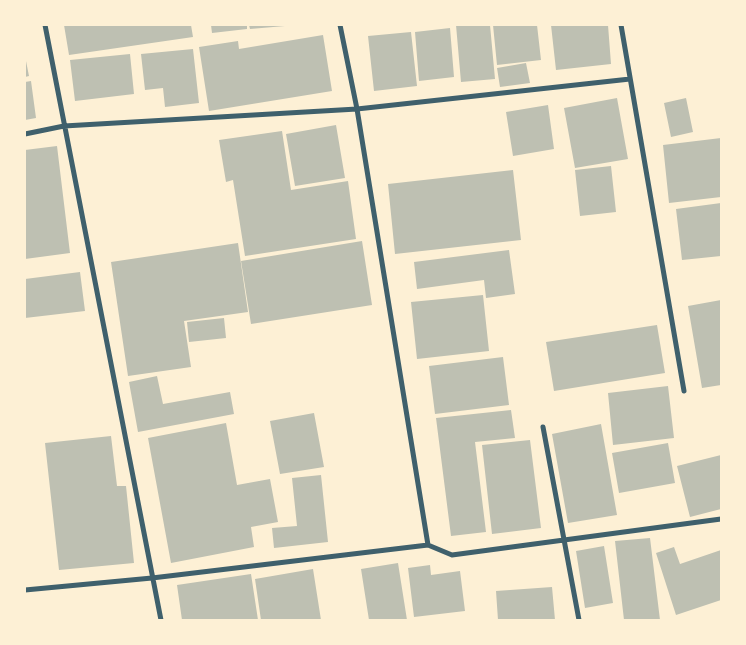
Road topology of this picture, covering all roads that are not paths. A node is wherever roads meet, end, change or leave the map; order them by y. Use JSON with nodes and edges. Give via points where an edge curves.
{"nodes":[{"id":1,"x":45,"y":25,"type":"edge"},
{"id":2,"x":340,"y":25,"type":"edge"},
{"id":3,"x":621,"y":25,"type":"edge"},
{"id":4,"x":630,"y":79,"type":"junction"},
{"id":5,"x":357,"y":109,"type":"junction"},
{"id":6,"x":64,"y":126,"type":"junction"},
{"id":7,"x":25,"y":134,"type":"edge"},
{"id":8,"x":684,"y":391,"type":"dead end"},
{"id":9,"x":543,"y":427,"type":"dead end"},
{"id":10,"x":721,"y":519,"type":"edge"},
{"id":11,"x":563,"y":542,"type":"junction"},
{"id":12,"x":428,"y":545,"type":"junction"},
{"id":13,"x":152,"y":578,"type":"junction"},
{"id":14,"x":25,"y":590,"type":"edge"},
{"id":15,"x":161,"y":620,"type":"edge"},
{"id":16,"x":579,"y":620,"type":"edge"}],
"edges":[{"from":1,"to":6,"type":"street"},
{"from":2,"to":5,"type":"street"},
{"from":3,"to":4,"type":"street"},
{"from":4,"to":5,"type":"street"},
{"from":4,"to":8,"type":"street"},
{"from":5,"to":6,"type":"street"},
{"from":5,"to":12,"type":"street"},
{"from":6,"to":7,"type":"street"},
{"from":6,"to":13,"type":"street"},
{"from":9,"to":11,"type":"street"},
{"from":10,"to":11,"type":"street"},
{"from":11,"to":12,"type":"street","via":[[452,555]]},
{"from":11,"to":16,"type":"street"},
{"from":12,"to":13,"type":"street"},
{"from":13,"to":14,"type":"street"},
{"from":13,"to":15,"type":"street"}]}
